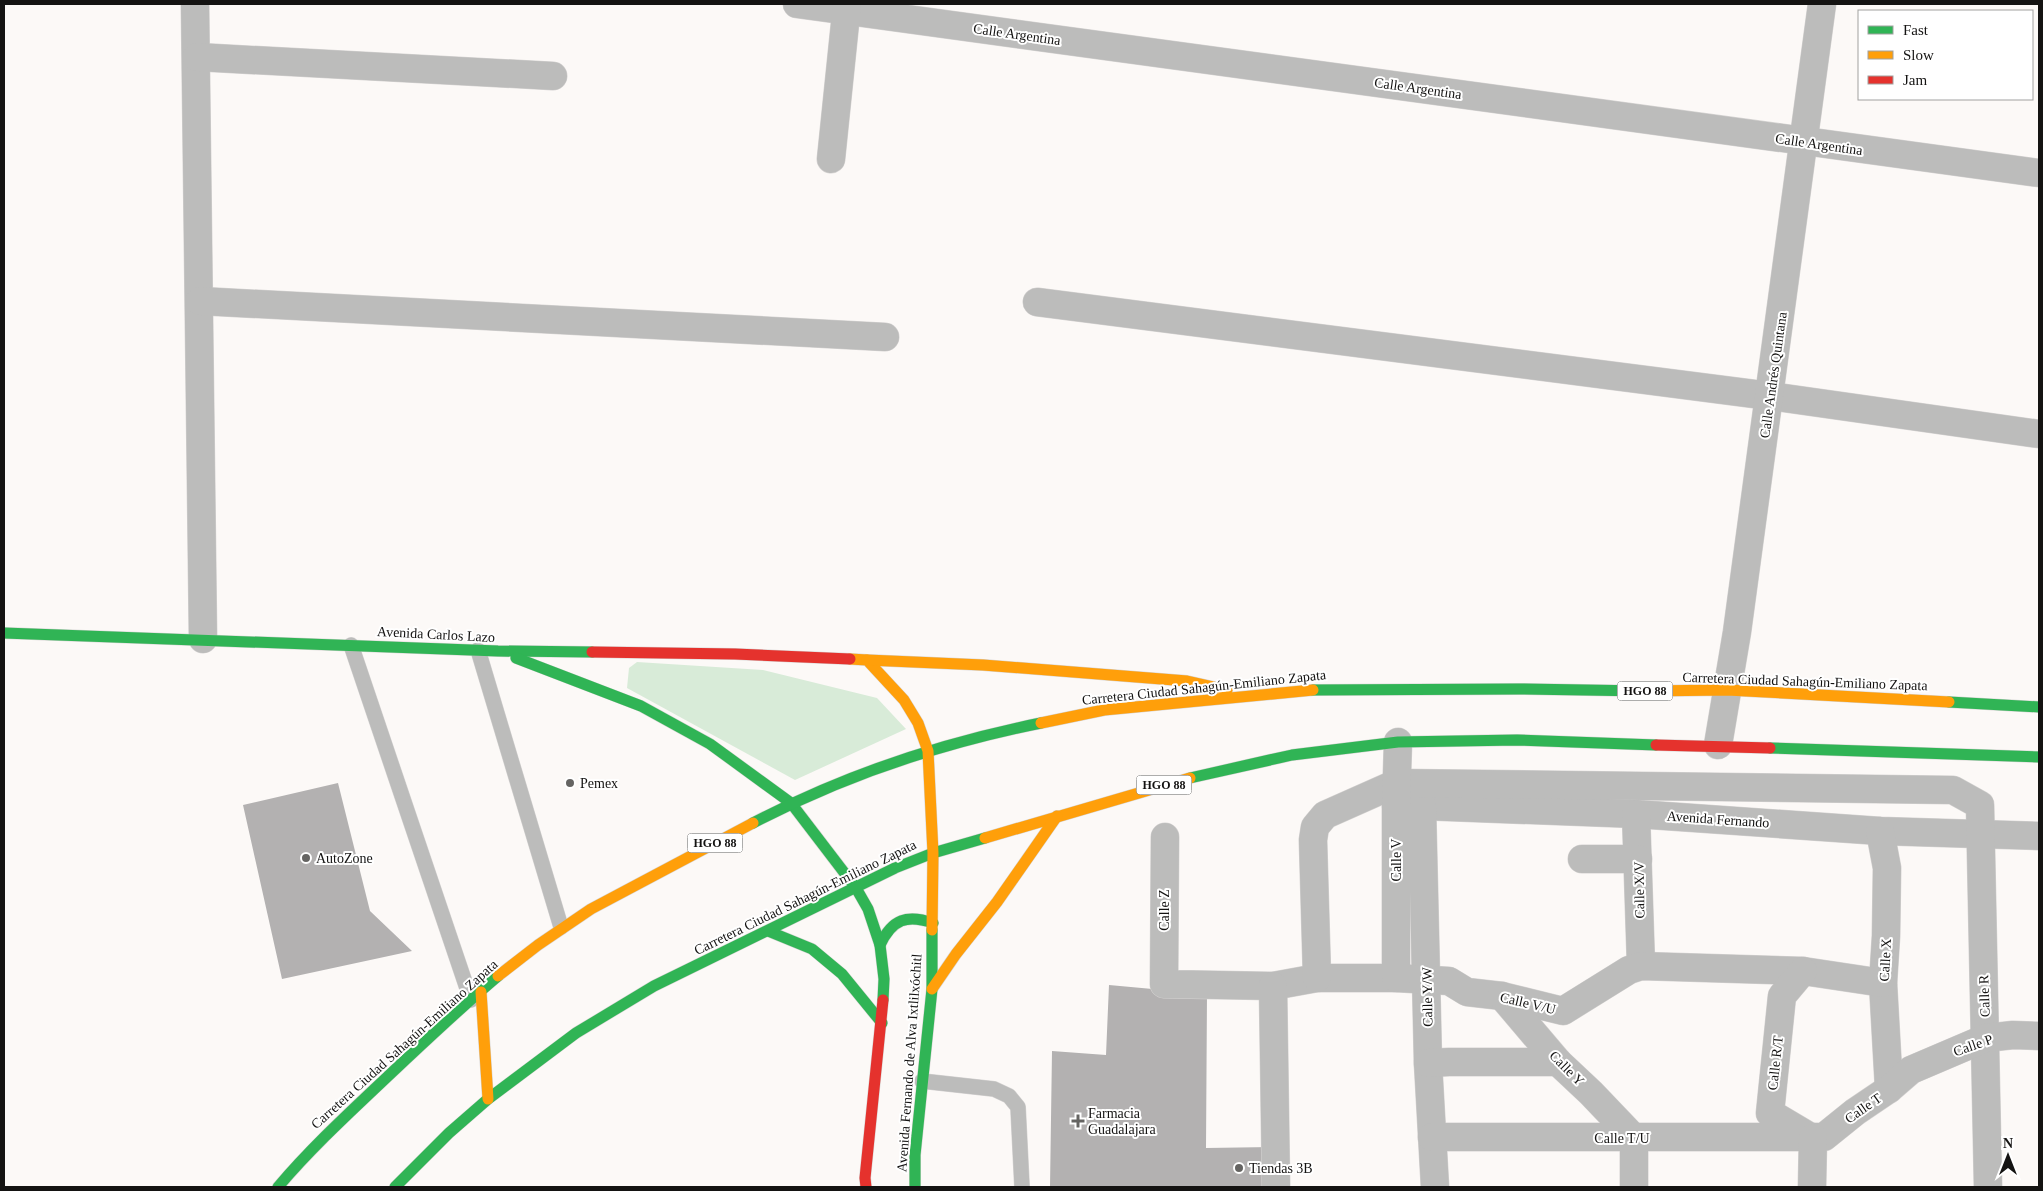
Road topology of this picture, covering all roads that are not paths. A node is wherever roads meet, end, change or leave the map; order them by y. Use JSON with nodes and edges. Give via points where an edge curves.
{"nodes":[{"id":1,"x":195,"y":4,"type":"edge"},
{"id":2,"x":797,"y":4,"type":"edge"},
{"id":3,"x":1822,"y":4,"type":"edge"},
{"id":4,"x":846,"y":6,"type":"edge"},
{"id":5,"x":197,"y":57,"type":"junction"},
{"id":6,"x":554,"y":76,"type":"dead end"},
{"id":7,"x":1804,"y":142,"type":"junction"},
{"id":8,"x":831,"y":159,"type":"dead end"},
{"id":9,"x":2039,"y":174,"type":"edge"},
{"id":10,"x":200,"y":301,"type":"junction"},
{"id":11,"x":1037,"y":302,"type":"dead end"},
{"id":12,"x":885,"y":337,"type":"dead end"},
{"id":13,"x":1770,"y":396,"type":"junction"},
{"id":14,"x":2039,"y":434,"type":"edge"},
{"id":15,"x":4,"y":633,"type":"edge"},
{"id":16,"x":203,"y":639,"type":"junction"},
{"id":17,"x":351,"y":645,"type":"junction"},
{"id":18,"x":478,"y":650,"type":"junction"},
{"id":19,"x":498,"y":652,"type":"junction"},
{"id":20,"x":867,"y":660,"type":"junction"},
{"id":21,"x":1727,"y":690,"type":"junction"},
{"id":22,"x":1251,"y":695,"type":"junction"},
{"id":23,"x":2039,"y":707,"type":"edge"},
{"id":24,"x":1398,"y":742,"type":"junction"},
{"id":25,"x":1718,"y":745,"type":"junction"},
{"id":26,"x":928,"y":752,"type":"junction"},
{"id":27,"x":2039,"y":757,"type":"edge"},
{"id":28,"x":1396,"y":794,"type":"junction"},
{"id":29,"x":791,"y":803,"type":"junction"},
{"id":30,"x":1422,"y":806,"type":"junction"},
{"id":31,"x":1636,"y":814,"type":"junction"},
{"id":32,"x":1057,"y":816,"type":"junction"},
{"id":33,"x":1880,"y":831,"type":"junction"},
{"id":34,"x":1980,"y":836,"type":"junction"},
{"id":35,"x":2039,"y":836,"type":"edge"},
{"id":36,"x":1165,"y":837,"type":"dead end"},
{"id":37,"x":933,"y":853,"type":"junction"},
{"id":38,"x":1582,"y":859,"type":"dead end"},
{"id":39,"x":1638,"y":859,"type":"junction"},
{"id":40,"x":856,"y":888,"type":"junction"},
{"id":41,"x":933,"y":923,"type":"junction"},
{"id":42,"x":562,"y":927,"type":"junction"},
{"id":43,"x":768,"y":931,"type":"junction"},
{"id":44,"x":880,"y":945,"type":"junction"},
{"id":45,"x":1641,"y":966,"type":"junction"},
{"id":46,"x":1803,"y":971,"type":"junction"},
{"id":47,"x":1317,"y":978,"type":"junction"},
{"id":48,"x":1396,"y":978,"type":"junction"},
{"id":49,"x":1426,"y":980,"type":"junction"},
{"id":50,"x":1883,"y":982,"type":"junction"},
{"id":51,"x":1164,"y":984,"type":"joint"},
{"id":52,"x":1273,"y":986,"type":"junction"},
{"id":53,"x":932,"y":989,"type":"junction"},
{"id":54,"x":476,"y":996,"type":"junction"},
{"id":55,"x":1502,"y":996,"type":"junction"},
{"id":56,"x":882,"y":1023,"type":"junction"},
{"id":57,"x":2039,"y":1036,"type":"edge"},
{"id":58,"x":1986,"y":1038,"type":"junction"},
{"id":59,"x":1558,"y":1062,"type":"junction"},
{"id":60,"x":1428,"y":1063,"type":"junction"},
{"id":61,"x":1911,"y":1070,"type":"joint"},
{"id":62,"x":922,"y":1081,"type":"junction"},
{"id":63,"x":1889,"y":1089,"type":"junction"},
{"id":64,"x":488,"y":1100,"type":"junction"},
{"id":65,"x":1432,"y":1137,"type":"junction"},
{"id":66,"x":1634,"y":1138,"type":"junction"},
{"id":67,"x":1813,"y":1138,"type":"junction"},
{"id":68,"x":1276,"y":1185,"type":"dead end"},
{"id":69,"x":278,"y":1187,"type":"edge"},
{"id":70,"x":394,"y":1187,"type":"edge"},
{"id":71,"x":866,"y":1187,"type":"edge"},
{"id":72,"x":916,"y":1187,"type":"edge"},
{"id":73,"x":1022,"y":1187,"type":"edge"},
{"id":74,"x":1435,"y":1187,"type":"edge"},
{"id":75,"x":1634,"y":1187,"type":"edge"},
{"id":76,"x":1812,"y":1187,"type":"edge"},
{"id":77,"x":1988,"y":1187,"type":"edge"}],
"edges":[{"from":1,"to":5,"type":"street"},
{"from":2,"to":4,"type":"street","name":"Calle Argentina"},
{"from":3,"to":7,"type":"street","name":"Calle Andrés Quintana"},
{"from":4,"to":7,"type":"street","name":"Calle Argentina"},
{"from":4,"to":8,"type":"street"},
{"from":5,"to":6,"type":"street"},
{"from":5,"to":10,"type":"street"},
{"from":7,"to":9,"type":"street","name":"Calle Argentina"},
{"from":7,"to":13,"type":"street","name":"Calle Andrés Quintana"},
{"from":10,"to":12,"type":"street"},
{"from":10,"to":16,"type":"street"},
{"from":11,"to":13,"type":"street"},
{"from":13,"to":14,"type":"street"},
{"from":13,"to":21,"type":"street","name":"Calle Andrés Quintana"},
{"from":15,"to":16,"type":"main road","name":"Avenida Carlos Lazo"},
{"from":16,"to":17,"type":"main road","name":"Avenida Carlos Lazo"},
{"from":17,"to":18,"type":"main road","name":"Avenida Carlos Lazo"},
{"from":17,"to":54,"type":"lane"},
{"from":18,"to":19,"type":"main road","name":"Avenida Carlos Lazo"},
{"from":18,"to":42,"type":"lane"},
{"from":19,"to":20,"type":"main road","name":"Avenida Carlos Lazo","via":[[735,654]]},
{"from":19,"to":29,"type":"main road","via":[[641,706],[710,744]]},
{"from":20,"to":22,"type":"main road","name":"Avenida Carlos Lazo","via":[[983,665],[1187,681]]},
{"from":20,"to":26,"type":"main road","name":"Avenida Fernando de Alva Ixtlilxóchitl","via":[[904,700],[918,723]]},
{"from":21,"to":22,"type":"main road","name":"Carretera Ciudad Sahagún-Emiliano Zapata","number":"HGO 88","via":[[1329,689]]},
{"from":21,"to":23,"type":"main road","name":"Carretera Ciudad Sahagún-Emiliano Zapata","number":"HGO 88"},
{"from":21,"to":25,"type":"street","name":"Calle Andrés Quintana"},
{"from":22,"to":26,"type":"main road","name":"Carretera Ciudad Sahagún-Emiliano Zapata","number":"HGO 88","via":[[1104,710],[1024,726]]},
{"from":24,"to":25,"type":"main road","name":"Carretera Ciudad Sahagún-Emiliano Zapata","number":"HGO 88","via":[[1517,740]]},
{"from":24,"to":28,"type":"street","name":"Calle V"},
{"from":24,"to":32,"type":"main road","name":"Carretera Ciudad Sahagún-Emiliano Zapata","number":"HGO 88","via":[[1292,755],[1245,765]]},
{"from":25,"to":27,"type":"main road","name":"Carretera Ciudad Sahagún-Emiliano Zapata","number":"HGO 88"},
{"from":26,"to":29,"type":"main road","name":"Carretera Ciudad Sahagún-Emiliano Zapata","number":"HGO 88","via":[[866,772]]},
{"from":26,"to":37,"type":"main road","name":"Avenida Fernando de Alva Ixtlilxóchitl"},
{"from":28,"to":30,"type":"street","name":"Avenida Fernando"},
{"from":28,"to":34,"type":"street","name":"Calle R","via":[[1954,790],[1980,805]]},
{"from":28,"to":47,"type":"street","via":[[1325,815],[1315,827]]},
{"from":28,"to":48,"type":"street","name":"Calle V"},
{"from":29,"to":40,"type":"main road"},
{"from":29,"to":42,"type":"main road","name":"Carretera Ciudad Sahagún-Emiliano Zapata","number":"HGO 88","via":[[591,908]]},
{"from":30,"to":31,"type":"street","name":"Avenida Fernando"},
{"from":30,"to":49,"type":"street","name":"Calle Y/W"},
{"from":31,"to":33,"type":"street","name":"Avenida Fernando"},
{"from":31,"to":39,"type":"street","name":"Calle X/V"},
{"from":32,"to":37,"type":"main road","name":"Carretera Ciudad Sahagún-Emiliano Zapata","number":"HGO 88"},
{"from":32,"to":53,"type":"main road"},
{"from":33,"to":34,"type":"street","name":"Avenida Fernando"},
{"from":33,"to":50,"type":"street","name":"Calle X","via":[[1887,868]]},
{"from":34,"to":35,"type":"street","name":"Avenida Fernando"},
{"from":34,"to":58,"type":"street","name":"Calle R"},
{"from":36,"to":51,"type":"street","name":"Calle Z"},
{"from":37,"to":40,"type":"main road","name":"Carretera Ciudad Sahagún-Emiliano Zapata","number":"HGO 88"},
{"from":37,"to":41,"type":"main road","name":"Avenida Fernando de Alva Ixtlilxóchitl"},
{"from":38,"to":39,"type":"street"},
{"from":39,"to":45,"type":"street","name":"Calle X/V"},
{"from":40,"to":43,"type":"main road","name":"Carretera Ciudad Sahagún-Emiliano Zapata","number":"HGO 88"},
{"from":40,"to":44,"type":"main road","via":[[868,909]]},
{"from":41,"to":44,"type":"main road","via":[[904,919],[887,930]]},
{"from":41,"to":53,"type":"main road","name":"Avenida Fernando de Alva Ixtlilxóchitl"},
{"from":42,"to":54,"type":"main road","name":"Carretera Ciudad Sahagún-Emiliano Zapata","number":"HGO 88"},
{"from":43,"to":56,"type":"main road","via":[[812,949],[842,974]]},
{"from":43,"to":64,"type":"main road","name":"Carretera Ciudad Sahagún-Emiliano Zapata","number":"HGO 88","via":[[654,986],[576,1033]]},
{"from":44,"to":56,"type":"main road","via":[[884,979]]},
{"from":45,"to":46,"type":"street","name":"Calle V/U"},
{"from":45,"to":55,"type":"street","name":"Calle V/U","via":[[1629,970],[1563,1011]]},
{"from":46,"to":50,"type":"street","name":"Calle V/U"},
{"from":46,"to":67,"type":"street","name":"Calle R/T","via":[[1782,996],[1770,1113]]},
{"from":47,"to":48,"type":"street","name":"Calle V/U"},
{"from":47,"to":52,"type":"street","name":"Calle V/U"},
{"from":48,"to":49,"type":"street","name":"Calle V/U"},
{"from":49,"to":55,"type":"street","name":"Calle V/U","via":[[1449,981],[1467,992]]},
{"from":49,"to":60,"type":"street","name":"Calle Y/W"},
{"from":50,"to":63,"type":"street","name":"Calle X"},
{"from":51,"to":52,"type":"street","name":"Calle V/U"},
{"from":52,"to":68,"type":"street"},
{"from":53,"to":62,"type":"main road","name":"Avenida Fernando de Alva Ixtlilxóchitl"},
{"from":54,"to":64,"type":"main road"},
{"from":54,"to":69,"type":"main road","name":"Carretera Ciudad Sahagún-Emiliano Zapata","number":"HGO 88","via":[[303,1156]]},
{"from":55,"to":59,"type":"street","name":"Calle Y"},
{"from":56,"to":71,"type":"main road"},
{"from":57,"to":58,"type":"street","name":"Calle P"},
{"from":58,"to":61,"type":"street","name":"Calle P"},
{"from":58,"to":77,"type":"street","name":"Calle R"},
{"from":59,"to":60,"type":"street"},
{"from":59,"to":66,"type":"street","name":"Calle Y"},
{"from":60,"to":65,"type":"street","name":"Calle Y/W"},
{"from":61,"to":63,"type":"street","name":"Calle T"},
{"from":62,"to":72,"type":"main road","name":"Avenida Fernando de Alva Ixtlilxóchitl"},
{"from":62,"to":73,"type":"lane","via":[[994,1089],[1009,1096],[1018,1107]]},
{"from":63,"to":67,"type":"street","name":"Calle T","via":[[1824,1137]]},
{"from":64,"to":70,"type":"main road","name":"Carretera Ciudad Sahagún-Emiliano Zapata","number":"HGO 88"},
{"from":65,"to":66,"type":"street","name":"Calle T/U"},
{"from":65,"to":74,"type":"street","name":"Calle Y/W"},
{"from":66,"to":67,"type":"street","name":"Calle T/U"},
{"from":66,"to":75,"type":"street"},
{"from":67,"to":76,"type":"street"}]}
